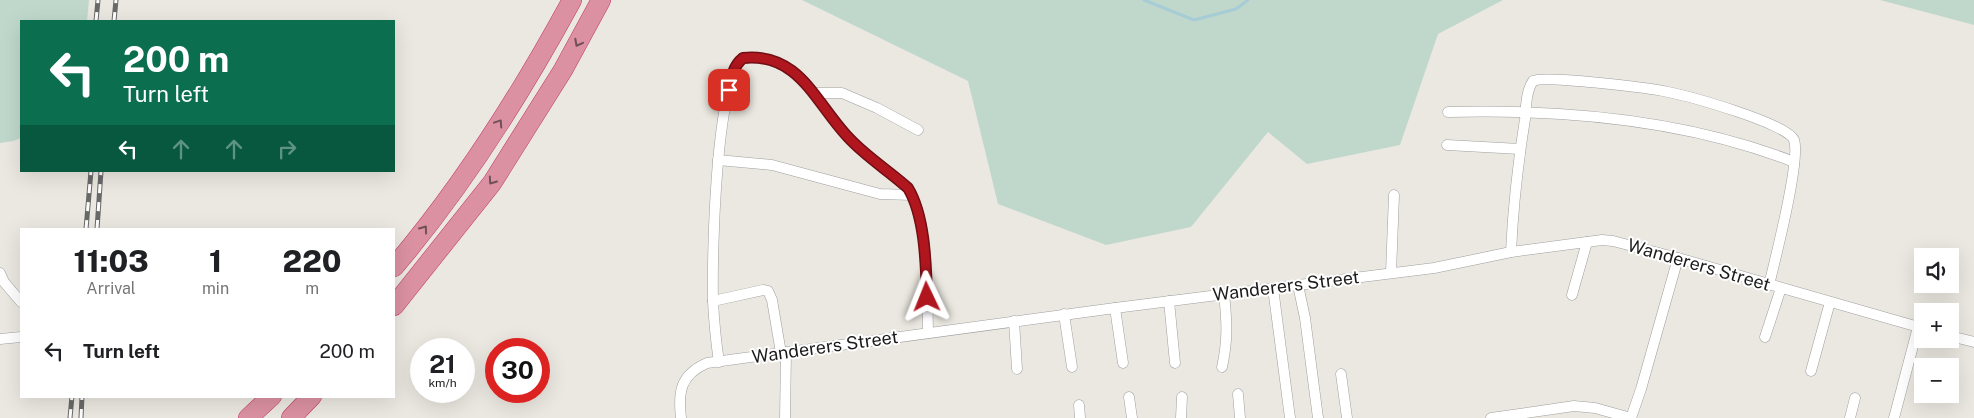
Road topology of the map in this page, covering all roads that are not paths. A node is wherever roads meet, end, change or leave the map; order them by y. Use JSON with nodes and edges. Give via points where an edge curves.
{"nodes":[{"id":1,"x":572,"y":0,"type":"edge"},
{"id":2,"x":601,"y":0,"type":"edge"},
{"id":3,"x":815,"y":93,"type":"junction"},
{"id":4,"x":1448,"y":112,"type":"dead end"},
{"id":5,"x":1526,"y":112,"type":"junction"},
{"id":6,"x":918,"y":130,"type":"dead end"},
{"id":7,"x":1447,"y":145,"type":"dead end"},
{"id":8,"x":1520,"y":149,"type":"junction"},
{"id":9,"x":718,"y":160,"type":"junction"},
{"id":10,"x":1794,"y":162,"type":"junction"},
{"id":11,"x":912,"y":195,"type":"junction"},
{"id":12,"x":1394,"y":195,"type":"dead end"},
{"id":13,"x":1587,"y":242,"type":"junction"},
{"id":14,"x":1511,"y":252,"type":"junction"},
{"id":15,"x":1678,"y":258,"type":"junction"},
{"id":16,"x":395,"y":266,"type":"edge"},
{"id":17,"x":1391,"y":272,"type":"junction"},
{"id":18,"x":0,"y":273,"type":"edge"},
{"id":19,"x":1298,"y":285,"type":"junction"},
{"id":20,"x":1769,"y":285,"type":"junction"},
{"id":21,"x":1273,"y":288,"type":"junction"},
{"id":22,"x":1781,"y":288,"type":"junction"},
{"id":23,"x":1224,"y":294,"type":"junction"},
{"id":24,"x":1572,"y":295,"type":"dead end"},
{"id":25,"x":20,"y":301,"type":"edge"},
{"id":26,"x":713,"y":301,"type":"junction"},
{"id":27,"x":1169,"y":301,"type":"junction"},
{"id":28,"x":1830,"y":302,"type":"junction"},
{"id":29,"x":395,"y":305,"type":"edge"},
{"id":30,"x":1115,"y":308,"type":"junction"},
{"id":31,"x":1064,"y":314,"type":"junction"},
{"id":32,"x":1014,"y":321,"type":"junction"},
{"id":33,"x":1914,"y":325,"type":"edge"},
{"id":34,"x":928,"y":333,"type":"junction"},
{"id":35,"x":20,"y":337,"type":"edge"},
{"id":36,"x":1765,"y":337,"type":"dead end"},
{"id":37,"x":1959,"y":338,"type":"edge"},
{"id":38,"x":0,"y":339,"type":"edge"},
{"id":39,"x":1974,"y":342,"type":"edge"},
{"id":40,"x":1914,"y":348,"type":"edge"},
{"id":41,"x":784,"y":353,"type":"junction"},
{"id":42,"x":719,"y":362,"type":"junction"},
{"id":43,"x":1123,"y":363,"type":"dead end"},
{"id":44,"x":1176,"y":363,"type":"dead end"},
{"id":45,"x":1222,"y":366,"type":"dead end"},
{"id":46,"x":1072,"y":367,"type":"dead end"},
{"id":47,"x":1017,"y":369,"type":"dead end"},
{"id":48,"x":1811,"y":371,"type":"dead end"},
{"id":49,"x":1341,"y":374,"type":"dead end"},
{"id":50,"x":1238,"y":394,"type":"dead end"},
{"id":51,"x":1129,"y":397,"type":"dead end"},
{"id":52,"x":1182,"y":397,"type":"dead end"},
{"id":53,"x":270,"y":398,"type":"edge"},
{"id":54,"x":310,"y":398,"type":"edge"},
{"id":55,"x":1855,"y":398,"type":"dead end"},
{"id":56,"x":1078,"y":405,"type":"dead end"},
{"id":57,"x":248,"y":418,"type":"edge"},
{"id":58,"x":291,"y":418,"type":"edge"},
{"id":59,"x":681,"y":418,"type":"edge"},
{"id":60,"x":785,"y":418,"type":"edge"},
{"id":61,"x":1080,"y":418,"type":"edge"},
{"id":62,"x":1132,"y":418,"type":"edge"},
{"id":63,"x":1181,"y":418,"type":"edge"},
{"id":64,"x":1240,"y":418,"type":"edge"},
{"id":65,"x":1290,"y":418,"type":"edge"},
{"id":66,"x":1318,"y":418,"type":"edge"},
{"id":67,"x":1347,"y":418,"type":"edge"},
{"id":68,"x":1491,"y":418,"type":"edge"},
{"id":69,"x":1631,"y":418,"type":"edge"},
{"id":70,"x":1850,"y":418,"type":"edge"},
{"id":71,"x":1894,"y":418,"type":"edge"}],
"edges":[{"from":16,"to":1,"type":"highway","one_way":true,"via":[[515,101]]},
{"from":2,"to":29,"type":"highway","one_way":true,"via":[[563,70],[492,183]]},
{"from":3,"to":6,"type":"street","via":[[842,93]]},
{"from":3,"to":9,"type":"street","via":[[798,74],[782,65],[764,58],[743,58],[732,74]]},
{"from":3,"to":11,"type":"street","via":[[846,135]]},
{"from":4,"to":5,"type":"street"},
{"from":5,"to":8,"type":"street"},
{"from":5,"to":10,"type":"street","via":[[1660,125],[1759,149]]},
{"from":5,"to":10,"type":"street","via":[[1531,84],[1539,79],[1667,92],[1698,99],[1783,130],[1794,140]]},
{"from":7,"to":8,"type":"street"},
{"from":8,"to":14,"type":"street"},
{"from":9,"to":11,"type":"street","via":[[772,165],[880,194]]},
{"from":9,"to":26,"type":"street"},
{"from":10,"to":20,"type":"street"},
{"from":11,"to":34,"type":"street","via":[[924,251]]},
{"from":12,"to":17,"type":"street"},
{"from":13,"to":14,"type":"street","name":"Wanderers Street"},
{"from":13,"to":15,"type":"street","name":"Wanderers Street","via":[[1613,241]]},
{"from":13,"to":24,"type":"street"},
{"from":14,"to":17,"type":"street","name":"Wanderers Street","via":[[1434,268]]},
{"from":15,"to":20,"type":"street","name":"Wanderers Street"},
{"from":15,"to":69,"type":"street"},
{"from":17,"to":19,"type":"street","name":"Wanderers Street"},
{"from":18,"to":25,"type":"street"},
{"from":19,"to":21,"type":"street","name":"Wanderers Street"},
{"from":19,"to":66,"type":"street"},
{"from":20,"to":22,"type":"street","name":"Wanderers Street"},
{"from":21,"to":23,"type":"street","name":"Wanderers Street"},
{"from":21,"to":65,"type":"street"},
{"from":22,"to":28,"type":"street","name":"Wanderers Street"},
{"from":22,"to":36,"type":"street"},
{"from":23,"to":27,"type":"street","name":"Wanderers Street"},
{"from":23,"to":45,"type":"street","via":[[1227,344]]},
{"from":26,"to":41,"type":"street","via":[[768,291]]},
{"from":26,"to":42,"type":"street"},
{"from":27,"to":30,"type":"street","name":"Wanderers Street"},
{"from":27,"to":44,"type":"street"},
{"from":28,"to":33,"type":"street","name":"Wanderers Street"},
{"from":28,"to":48,"type":"street"},
{"from":30,"to":31,"type":"street","name":"Wanderers Street"},
{"from":30,"to":43,"type":"street"},
{"from":31,"to":32,"type":"street","name":"Wanderers Street"},
{"from":31,"to":46,"type":"street"},
{"from":32,"to":34,"type":"street","name":"Wanderers Street"},
{"from":32,"to":47,"type":"street"},
{"from":34,"to":41,"type":"street","name":"Wanderers Street"},
{"from":35,"to":38,"type":"street"},
{"from":37,"to":39,"type":"street"},
{"from":40,"to":71,"type":"street"},
{"from":41,"to":42,"type":"street","name":"Wanderers Street"},
{"from":41,"to":60,"type":"street"},
{"from":42,"to":59,"type":"street","name":"Wanderers Street","via":[[698,367],[686,378],[680,395]]},
{"from":49,"to":67,"type":"street"},
{"from":50,"to":64,"type":"street"},
{"from":51,"to":62,"type":"street"},
{"from":52,"to":63,"type":"street"},
{"from":53,"to":57,"type":"highway"},
{"from":54,"to":58,"type":"highway"},
{"from":55,"to":70,"type":"street"},
{"from":56,"to":61,"type":"street"},
{"from":68,"to":69,"type":"street","via":[[1574,406]]}]}
